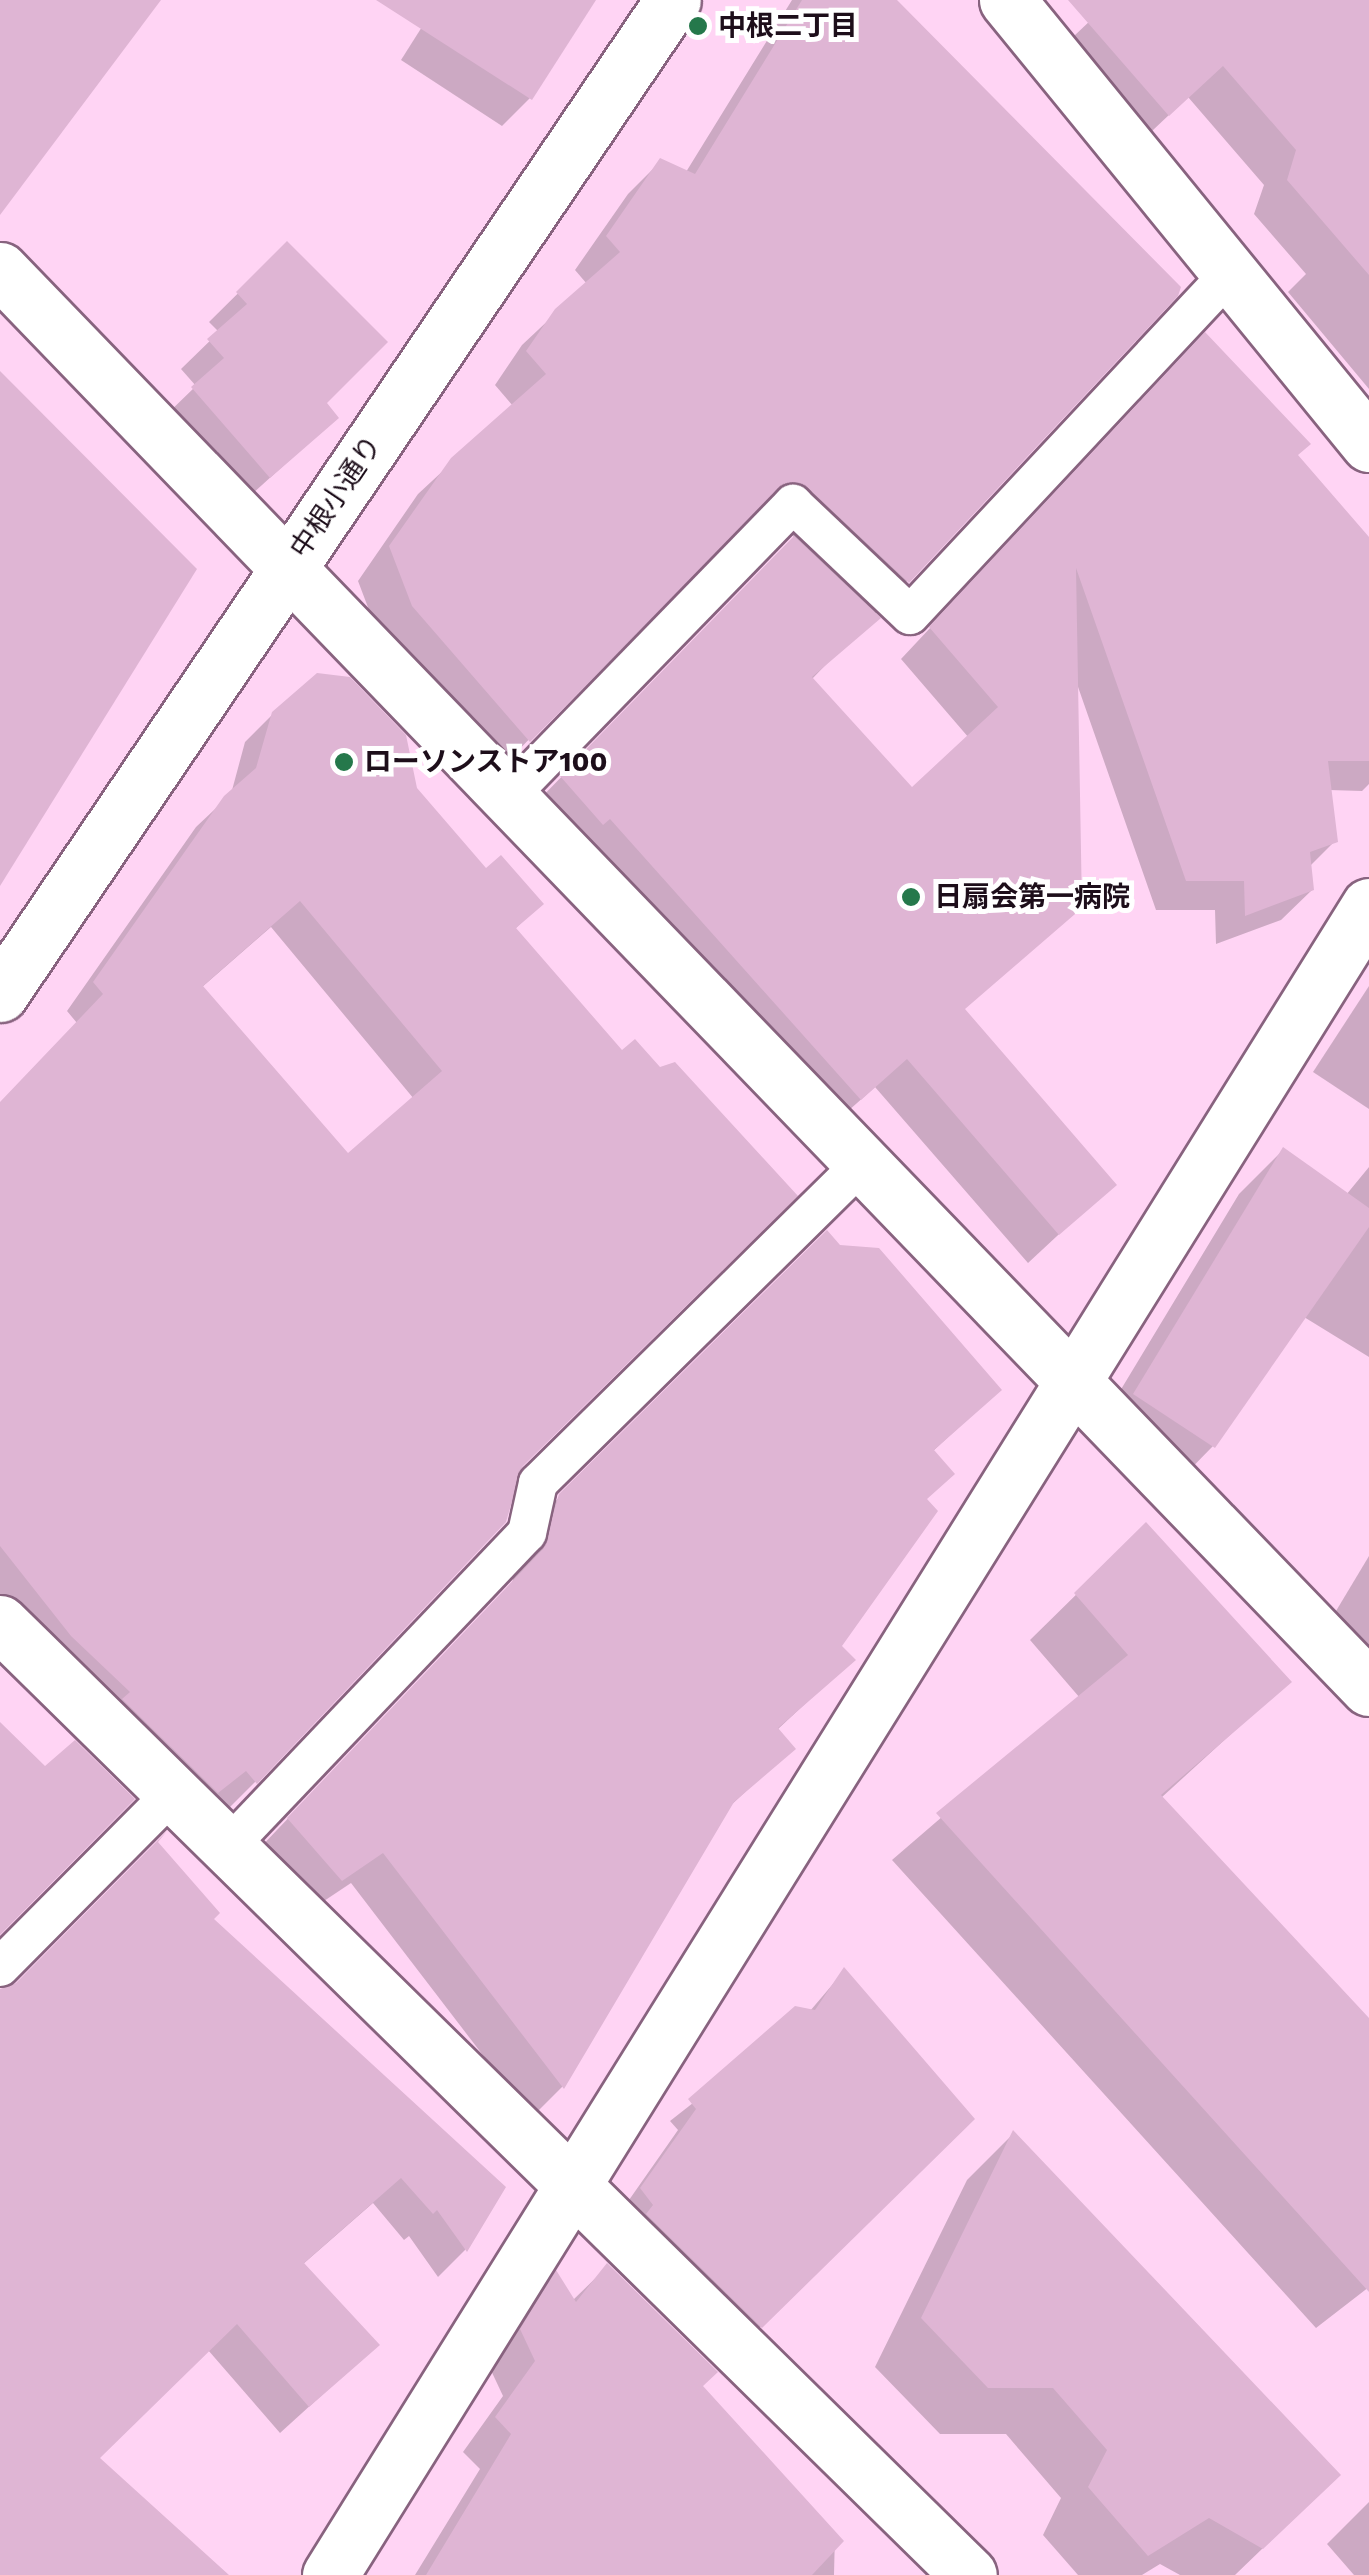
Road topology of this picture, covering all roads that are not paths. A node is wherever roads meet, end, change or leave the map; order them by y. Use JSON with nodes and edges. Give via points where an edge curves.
{"nodes":[{"id":1,"x":673,"y":0,"type":"edge"},
{"id":2,"x":1007,"y":0,"type":"edge"},
{"id":3,"x":0,"y":270,"type":"edge"},
{"id":4,"x":1228,"y":274,"type":"junction"},
{"id":5,"x":1369,"y":444,"type":"edge"},
{"id":6,"x":288,"y":569,"type":"junction"},
{"id":7,"x":508,"y":797,"type":"junction"},
{"id":8,"x":1369,"y":906,"type":"edge"},
{"id":9,"x":0,"y":994,"type":"edge"},
{"id":10,"x":862,"y":1164,"type":"junction"},
{"id":11,"x":1072,"y":1380,"type":"junction"},
{"id":12,"x":0,"y":1623,"type":"edge"},
{"id":13,"x":1369,"y":1688,"type":"edge"},
{"id":14,"x":172,"y":1794,"type":"junction"},
{"id":15,"x":226,"y":1849,"type":"junction"},
{"id":16,"x":0,"y":1967,"type":"edge"},
{"id":17,"x":574,"y":2186,"type":"junction"},
{"id":18,"x":330,"y":2575,"type":"edge"},
{"id":19,"x":969,"y":2575,"type":"edge"}],
"edges":[{"from":1,"to":6,"type":"street","name":"中根小通り"},
{"from":2,"to":4,"type":"street"},
{"from":3,"to":6,"type":"street"},
{"from":4,"to":5,"type":"street"},
{"from":4,"to":7,"type":"lane","via":[[910,615],[793,504]]},
{"from":6,"to":7,"type":"street"},
{"from":6,"to":9,"type":"street","name":"中根小通り"},
{"from":7,"to":10,"type":"street"},
{"from":8,"to":11,"type":"street"},
{"from":10,"to":11,"type":"street"},
{"from":10,"to":15,"type":"lane","via":[[538,1482],[527,1534]]},
{"from":11,"to":13,"type":"street"},
{"from":11,"to":17,"type":"street"},
{"from":12,"to":14,"type":"street"},
{"from":14,"to":15,"type":"street"},
{"from":14,"to":16,"type":"lane"},
{"from":15,"to":17,"type":"street"},
{"from":17,"to":18,"type":"street"},
{"from":17,"to":19,"type":"street"}]}
